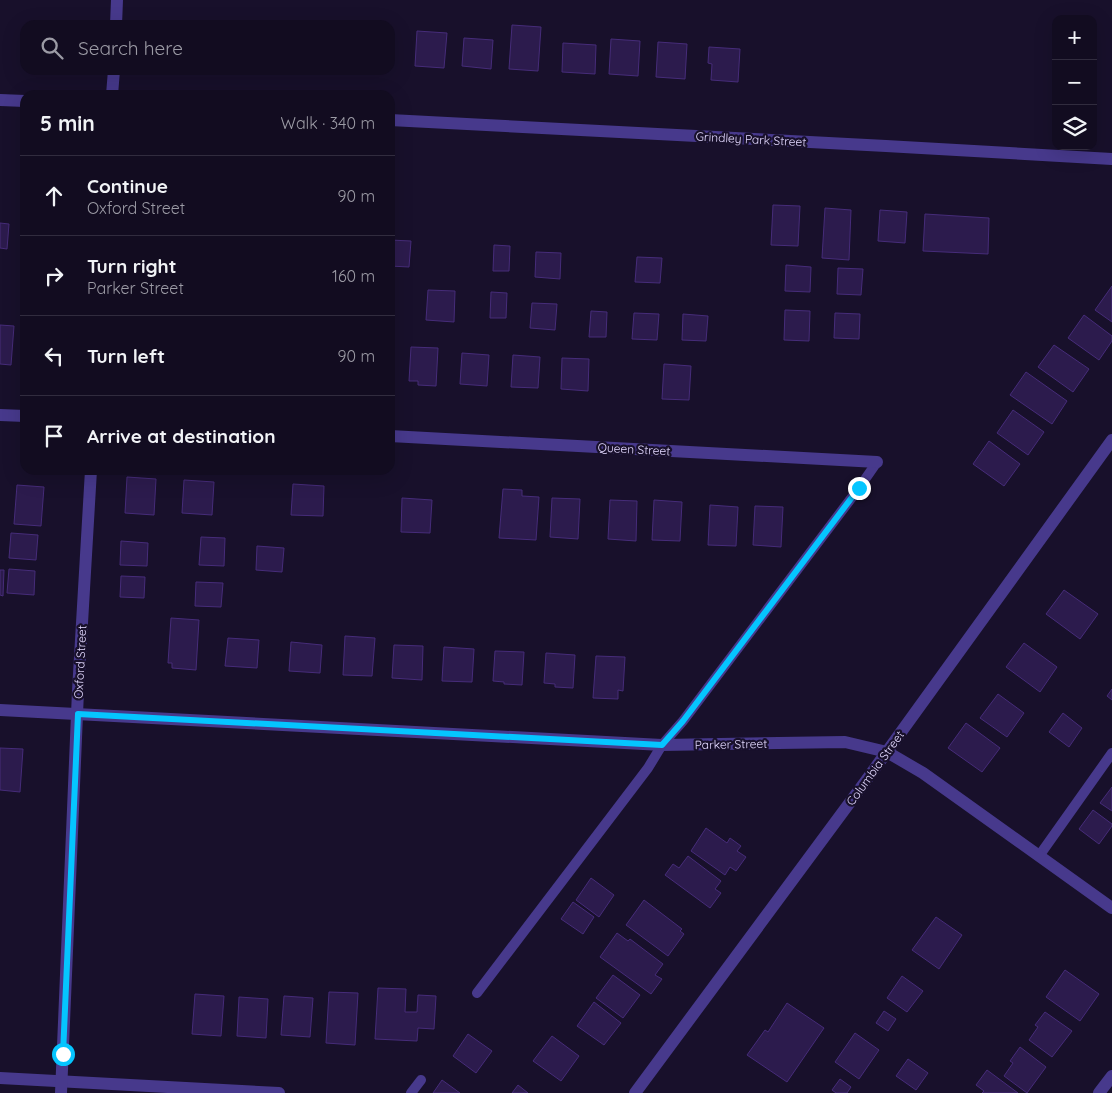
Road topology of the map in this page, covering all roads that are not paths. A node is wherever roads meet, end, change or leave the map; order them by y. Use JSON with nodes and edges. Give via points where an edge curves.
{"nodes":[{"id":1,"x":117,"y":0,"type":"edge"},
{"id":2,"x":116,"y":20,"type":"edge"},
{"id":3,"x":114,"y":75,"type":"edge"},
{"id":4,"x":112,"y":90,"type":"edge"},
{"id":5,"x":0,"y":100,"type":"edge"},
{"id":6,"x":20,"y":101,"type":"edge"},
{"id":7,"x":395,"y":120,"type":"edge"},
{"id":8,"x":1112,"y":159,"type":"edge"},
{"id":9,"x":0,"y":415,"type":"edge"},
{"id":10,"x":20,"y":416,"type":"edge"},
{"id":11,"x":395,"y":436,"type":"edge"},
{"id":12,"x":1112,"y":440,"type":"edge"},
{"id":13,"x":877,"y":462,"type":"joint"},
{"id":14,"x":91,"y":475,"type":"edge"},
{"id":15,"x":0,"y":710,"type":"edge"},
{"id":16,"x":78,"y":714,"type":"junction"},
{"id":17,"x":662,"y":745,"type":"junction"},
{"id":18,"x":886,"y":752,"type":"junction"},
{"id":19,"x":1112,"y":753,"type":"edge"},
{"id":20,"x":1039,"y":856,"type":"junction"},
{"id":21,"x":1112,"y":908,"type":"edge"},
{"id":22,"x":477,"y":993,"type":"dead end"},
{"id":23,"x":1112,"y":1076,"type":"edge"},
{"id":24,"x":0,"y":1078,"type":"edge"},
{"id":25,"x":421,"y":1080,"type":"dead end"},
{"id":26,"x":61,"y":1087,"type":"edge"},
{"id":27,"x":279,"y":1093,"type":"edge"},
{"id":28,"x":412,"y":1093,"type":"edge"},
{"id":29,"x":635,"y":1093,"type":"edge"},
{"id":30,"x":1100,"y":1093,"type":"edge"}],
"edges":[{"from":1,"to":2,"type":"street"},
{"from":3,"to":4,"type":"street"},
{"from":5,"to":6,"type":"street"},
{"from":7,"to":8,"type":"street","name":"Grindley Park Street"},
{"from":9,"to":10,"type":"street"},
{"from":11,"to":13,"type":"street","name":"Queen Street"},
{"from":12,"to":18,"type":"street","name":"Columbia Street"},
{"from":13,"to":17,"type":"lane"},
{"from":14,"to":16,"type":"street","name":"Oxford Street"},
{"from":15,"to":16,"type":"street","name":"Parker Street"},
{"from":16,"to":17,"type":"street","name":"Parker Street"},
{"from":16,"to":26,"type":"street","name":"Oxford Street"},
{"from":17,"to":18,"type":"street","name":"Parker Street","via":[[846,742]]},
{"from":17,"to":22,"type":"lane","via":[[648,768]]},
{"from":18,"to":20,"type":"street","name":"Parker Street","via":[[923,773]]},
{"from":18,"to":29,"type":"street","name":"Columbia Street"},
{"from":19,"to":20,"type":"lane"},
{"from":20,"to":21,"type":"street","name":"Parker Street"},
{"from":23,"to":30,"type":"street"},
{"from":24,"to":26,"type":"street"},
{"from":25,"to":28,"type":"lane"},
{"from":26,"to":27,"type":"street"}]}
